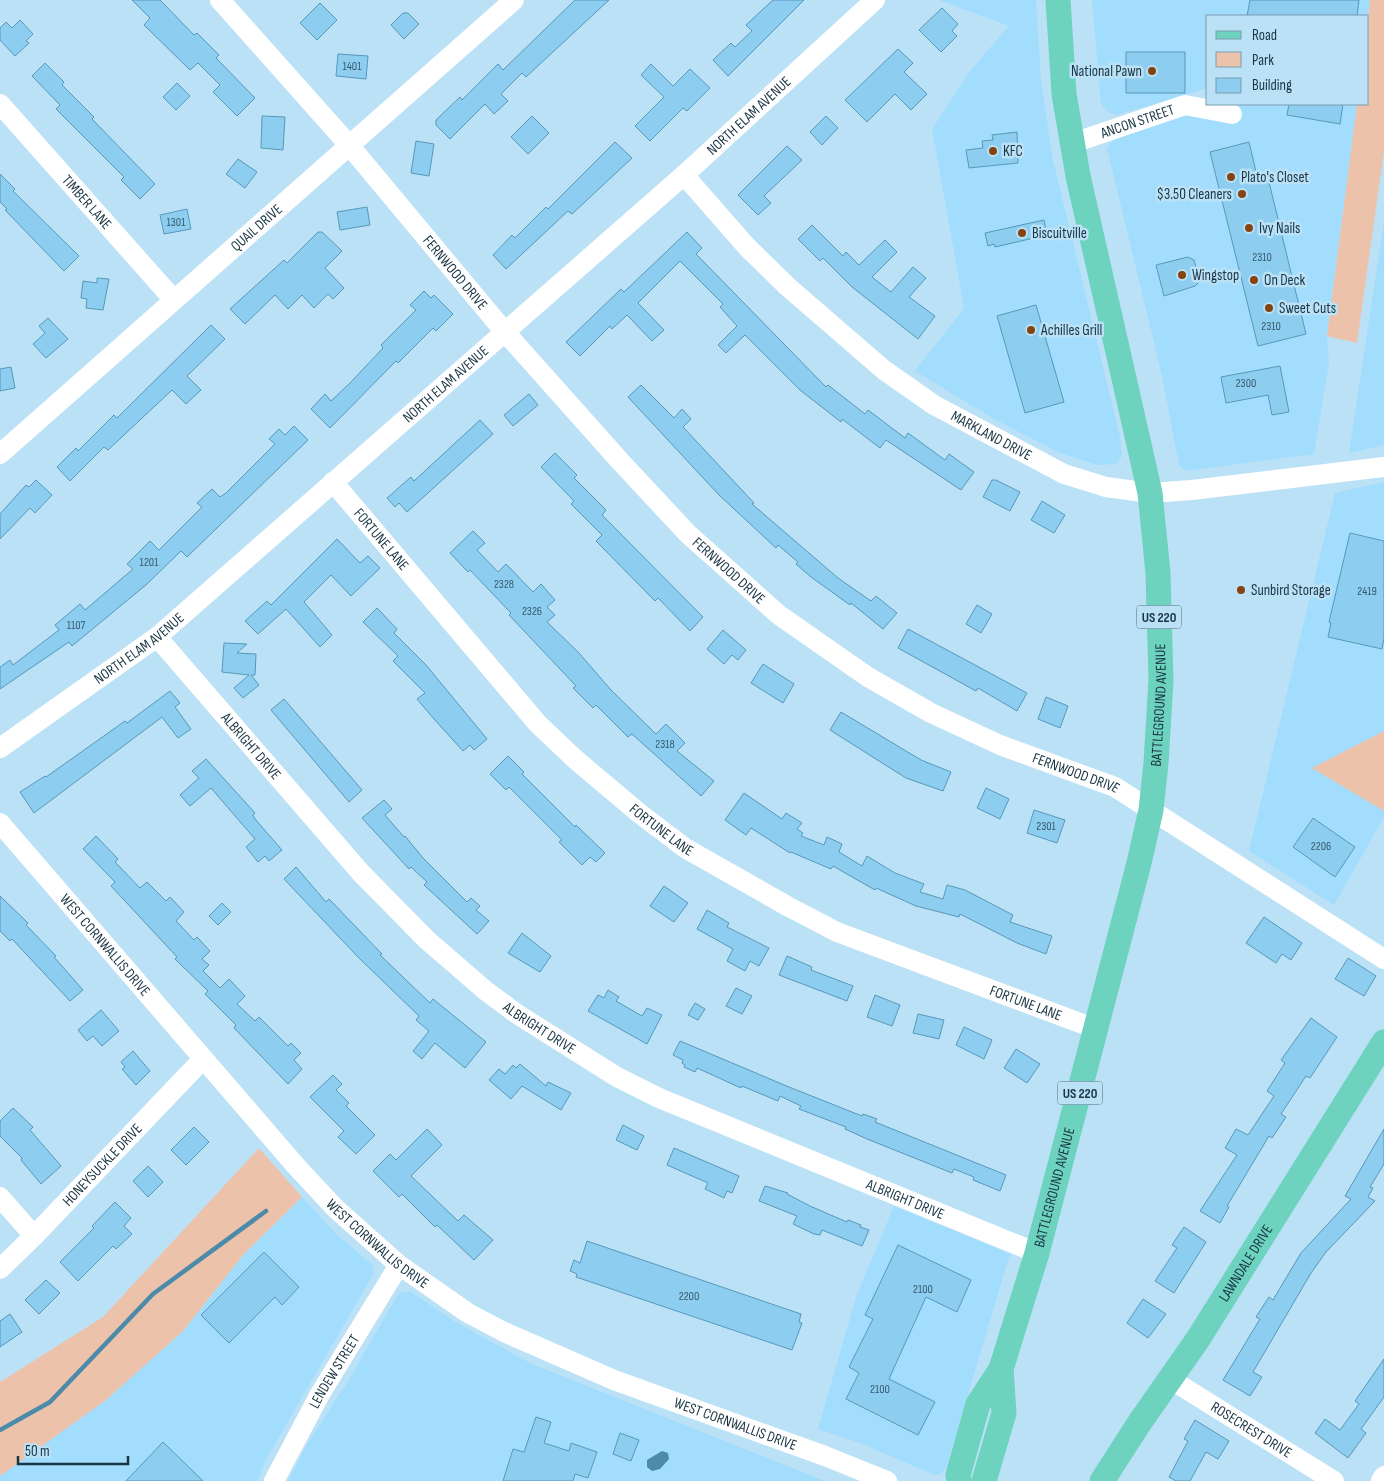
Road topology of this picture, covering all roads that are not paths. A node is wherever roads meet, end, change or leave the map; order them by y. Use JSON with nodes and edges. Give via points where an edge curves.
{"nodes":[{"id":1,"x":220,"y":0,"type":"edge"},
{"id":2,"x":514,"y":0,"type":"edge"},
{"id":3,"x":875,"y":0,"type":"edge"},
{"id":4,"x":1058,"y":0,"type":"edge"},
{"id":5,"x":0,"y":104,"type":"edge"},
{"id":6,"x":1232,"y":114,"type":"dead end"},
{"id":7,"x":1073,"y":143,"type":"junction"},
{"id":8,"x":350,"y":145,"type":"junction"},
{"id":9,"x":684,"y":175,"type":"junction"},
{"id":10,"x":174,"y":300,"type":"junction"},
{"id":11,"x":504,"y":332,"type":"junction"},
{"id":12,"x":0,"y":454,"type":"edge"},
{"id":13,"x":1384,"y":467,"type":"edge"},
{"id":14,"x":333,"y":482,"type":"junction"},
{"id":15,"x":1150,"y":492,"type":"junction"},
{"id":16,"x":157,"y":637,"type":"junction"},
{"id":17,"x":0,"y":748,"type":"edge"},
{"id":18,"x":1151,"y":810,"type":"junction"},
{"id":19,"x":0,"y":822,"type":"edge"},
{"id":20,"x":1384,"y":959,"type":"edge"},
{"id":21,"x":1096,"y":1029,"type":"junction"},
{"id":22,"x":1384,"y":1042,"type":"edge"},
{"id":23,"x":203,"y":1058,"type":"junction"},
{"id":24,"x":0,"y":1197,"type":"edge"},
{"id":25,"x":34,"y":1236,"type":"junction"},
{"id":26,"x":1037,"y":1253,"type":"junction"},
{"id":27,"x":399,"y":1265,"type":"junction"},
{"id":28,"x":0,"y":1269,"type":"edge"},
{"id":29,"x":1002,"y":1369,"type":"junction"},
{"id":30,"x":1170,"y":1379,"type":"junction"},
{"id":31,"x":1384,"y":1476,"type":"edge"},
{"id":32,"x":274,"y":1481,"type":"edge"},
{"id":33,"x":887,"y":1481,"type":"edge"},
{"id":34,"x":958,"y":1481,"type":"edge"},
{"id":35,"x":984,"y":1481,"type":"edge"},
{"id":36,"x":1102,"y":1481,"type":"edge"},
{"id":37,"x":1334,"y":1481,"type":"edge"},
{"id":38,"x":1381,"y":1481,"type":"edge"}],
"edges":[{"from":1,"to":8,"type":"street","name":"FERNWOOD DRIVE"},
{"from":2,"to":8,"type":"street","name":"QUAIL DRIVE"},
{"from":3,"to":9,"type":"street","name":"NORTH ELAM AVENUE"},
{"from":4,"to":7,"type":"main road","name":"BATTLEGROUND AVENUE","number":"US 220","via":[[1064,94]]},
{"from":5,"to":10,"type":"street","name":"TIMBER LANE"},
{"from":6,"to":7,"type":"street","name":"ANCON STREET","via":[[1185,105]]},
{"from":7,"to":15,"type":"main road","name":"BATTLEGROUND AVENUE","number":"US 220"},
{"from":8,"to":10,"type":"street","name":"QUAIL DRIVE"},
{"from":8,"to":11,"type":"street","name":"FERNWOOD DRIVE"},
{"from":9,"to":11,"type":"street","name":"NORTH ELAM AVENUE"},
{"from":9,"to":15,"type":"street","name":"MARKLAND DRIVE","via":[[747,247],[788,287],[859,350],[927,401],[1064,474],[1106,487]]},
{"from":10,"to":12,"type":"street","name":"QUAIL DRIVE"},
{"from":11,"to":14,"type":"street","name":"NORTH ELAM AVENUE"},
{"from":11,"to":18,"type":"street","name":"FERNWOOD DRIVE","via":[[688,534],[779,615],[868,677],[931,713],[1000,745],[1115,787]]},
{"from":13,"to":15,"type":"street","name":"MARKLAND DRIVE"},
{"from":14,"to":16,"type":"street","name":"NORTH ELAM AVENUE"},
{"from":14,"to":21,"type":"street","name":"FORTUNE LANE","via":[[538,724],[618,795],[685,848],[837,932]]},
{"from":15,"to":18,"type":"main road","name":"BATTLEGROUND AVENUE","number":"US 220","via":[[1158,573],[1160,680]]},
{"from":16,"to":17,"type":"street","name":"NORTH ELAM AVENUE"},
{"from":16,"to":26,"type":"street","name":"ALBRIGHT DRIVE","via":[[373,886],[458,967],[517,1014],[617,1077],[659,1098]]},
{"from":18,"to":20,"type":"street","name":"FERNWOOD DRIVE"},
{"from":18,"to":21,"type":"main road","name":"BATTLEGROUND AVENUE","number":"US 220"},
{"from":19,"to":23,"type":"street","name":"WEST CORNWALLIS DRIVE"},
{"from":21,"to":26,"type":"main road","name":"BATTLEGROUND AVENUE","number":"US 220"},
{"from":22,"to":30,"type":"main road","name":"LAWNDALE DRIVE"},
{"from":23,"to":25,"type":"street","name":"HONEYSUCKLE DRIVE"},
{"from":23,"to":27,"type":"street","name":"WEST CORNWALLIS DRIVE","via":[[328,1201]]},
{"from":24,"to":25,"type":"street"},
{"from":25,"to":28,"type":"street","name":"HONEYSUCKLE DRIVE"},
{"from":26,"to":29,"type":"main road","name":"BATTLEGROUND AVENUE","number":"US 220"},
{"from":27,"to":32,"type":"street","name":"LENDEW STREET","via":[[320,1394]]},
{"from":27,"to":33,"type":"street","name":"WEST CORNWALLIS DRIVE","via":[[468,1312],[554,1355]]},
{"from":29,"to":34,"type":"main road","name":"BATTLEGROUND AVENUE","number":"US 220","via":[[978,1404]]},
{"from":29,"to":35,"type":"main road","name":"BATTLEGROUND AVENUE","number":"US 220","via":[[1004,1412]]},
{"from":30,"to":36,"type":"main road","name":"LAWNDALE DRIVE"},
{"from":30,"to":37,"type":"street","name":"ROSECREST DRIVE"},
{"from":31,"to":38,"type":"street"}]}
